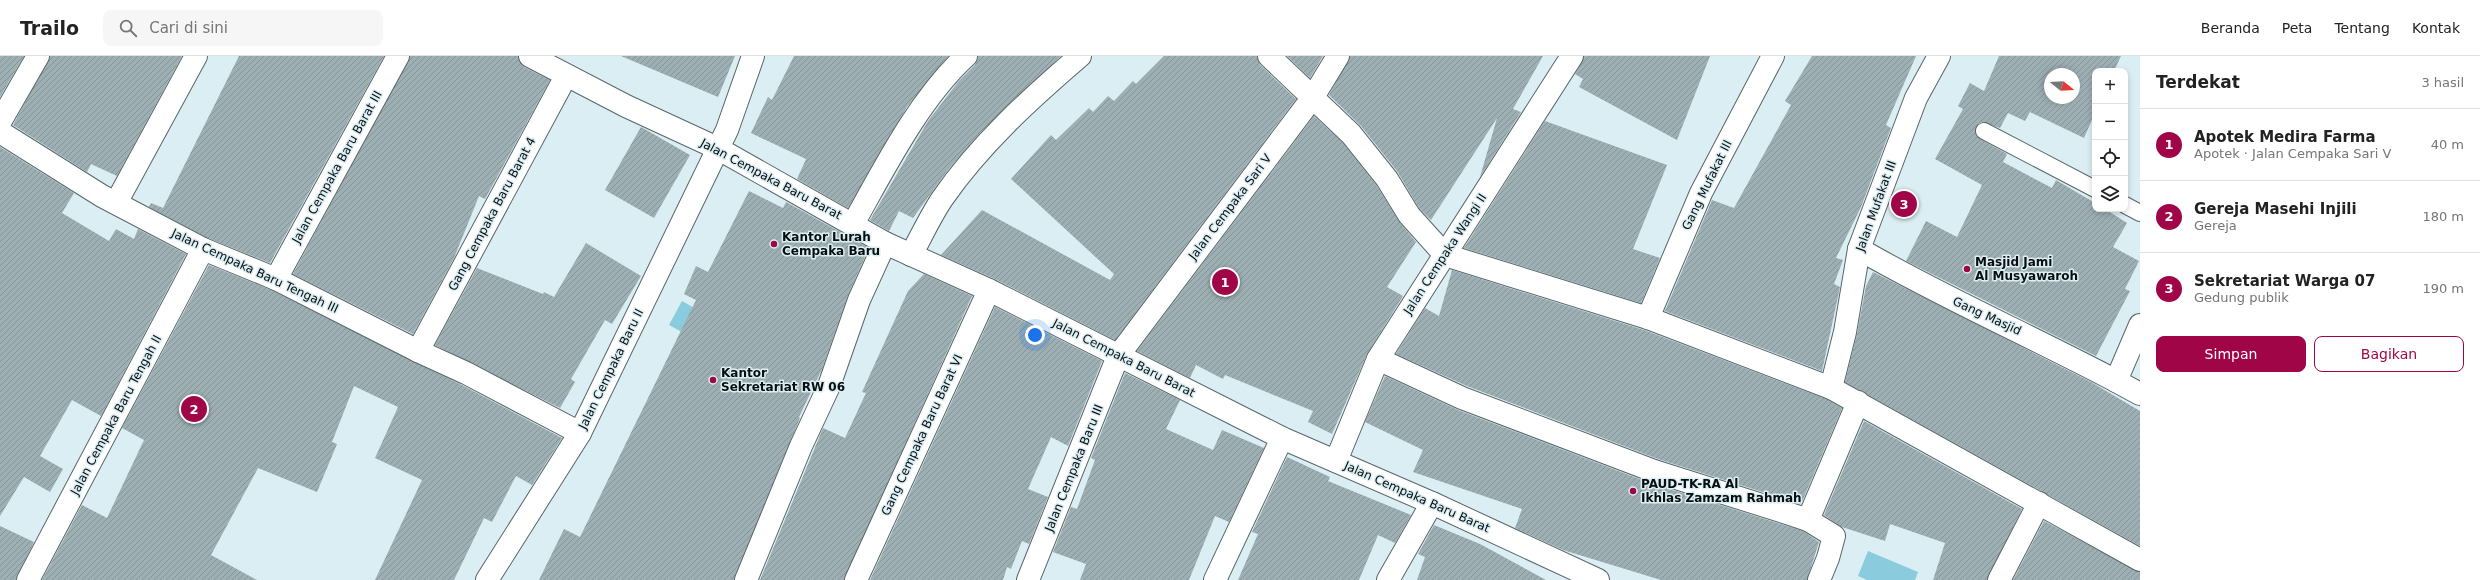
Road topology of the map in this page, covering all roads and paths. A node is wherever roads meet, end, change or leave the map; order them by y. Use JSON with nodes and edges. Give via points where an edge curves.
{"nodes":[{"id":1,"x":38,"y":56,"type":"edge"},
{"id":2,"x":196,"y":56,"type":"edge"},
{"id":3,"x":398,"y":56,"type":"edge"},
{"id":4,"x":530,"y":56,"type":"edge"},
{"id":5,"x":753,"y":56,"type":"edge"},
{"id":6,"x":966,"y":56,"type":"edge"},
{"id":7,"x":1080,"y":56,"type":"edge"},
{"id":8,"x":1269,"y":56,"type":"edge"},
{"id":9,"x":1338,"y":56,"type":"edge"},
{"id":10,"x":1572,"y":56,"type":"edge"},
{"id":11,"x":1773,"y":56,"type":"edge"},
{"id":12,"x":1940,"y":56,"type":"edge"},
{"id":13,"x":566,"y":76,"type":"junction"},
{"id":14,"x":1313,"y":97,"type":"junction"},
{"id":15,"x":0,"y":122,"type":"edge"},
{"id":16,"x":1984,"y":131,"type":"dead end"},
{"id":17,"x":0,"y":132,"type":"edge"},
{"id":18,"x":717,"y":148,"type":"junction"},
{"id":19,"x":2092,"y":187,"type":"edge"},
{"id":20,"x":116,"y":203,"type":"junction"},
{"id":21,"x":2128,"y":207,"type":"edge"},
{"id":22,"x":2140,"y":213,"type":"edge"},
{"id":23,"x":853,"y":224,"type":"junction"},
{"id":24,"x":885,"y":243,"type":"junction"},
{"id":25,"x":203,"y":249,"type":"junction"},
{"id":26,"x":1858,"y":249,"type":"junction"},
{"id":27,"x":1445,"y":255,"type":"junction"},
{"id":28,"x":911,"y":256,"type":"junction"},
{"id":29,"x":276,"y":279,"type":"junction"},
{"id":30,"x":989,"y":290,"type":"junction"},
{"id":31,"x":1648,"y":318,"type":"junction"},
{"id":32,"x":2140,"y":326,"type":"edge"},
{"id":33,"x":418,"y":351,"type":"junction"},
{"id":34,"x":1118,"y":356,"type":"junction"},
{"id":35,"x":1378,"y":359,"type":"junction"},
{"id":36,"x":2116,"y":381,"type":"junction"},
{"id":37,"x":1831,"y":388,"type":"junction"},
{"id":38,"x":2140,"y":394,"type":"edge"},
{"id":39,"x":1858,"y":402,"type":"junction"},
{"id":40,"x":580,"y":433,"type":"junction"},
{"id":41,"x":1282,"y":438,"type":"junction"},
{"id":42,"x":1336,"y":462,"type":"junction"},
{"id":43,"x":1432,"y":503,"type":"junction"},
{"id":44,"x":2039,"y":503,"type":"junction"},
{"id":45,"x":1808,"y":520,"type":"junction"},
{"id":46,"x":2140,"y":560,"type":"edge"},
{"id":47,"x":1588,"y":578,"type":"edge"},
{"id":48,"x":28,"y":580,"type":"edge"},
{"id":49,"x":487,"y":580,"type":"edge"},
{"id":50,"x":746,"y":580,"type":"edge"},
{"id":51,"x":856,"y":580,"type":"edge"},
{"id":52,"x":1028,"y":580,"type":"edge"},
{"id":53,"x":1215,"y":580,"type":"edge"},
{"id":54,"x":1388,"y":580,"type":"edge"},
{"id":55,"x":1819,"y":580,"type":"edge"},
{"id":56,"x":2000,"y":580,"type":"edge"}],
"edges":[{"from":1,"to":15,"type":"street"},
{"from":2,"to":20,"type":"street"},
{"from":3,"to":29,"type":"street","name":"Jalan Cempaka Baru Barat III"},
{"from":4,"to":13,"type":"street","name":"Jalan Cempaka Baru Barat"},
{"from":5,"to":18,"type":"street","name":"Jalan Cempaka Baru II"},
{"from":6,"to":23,"type":"street","via":[[954,66],[906,132]]},
{"from":7,"to":28,"type":"street","via":[[1018,111],[976,155],[942,200]]},
{"from":8,"to":14,"type":"street"},
{"from":9,"to":14,"type":"street","name":"Jalan Cempaka Sari V"},
{"from":10,"to":27,"type":"street","name":"Jalan Cempaka Wangi II"},
{"from":11,"to":31,"type":"street","name":"Gang Mufakat III","via":[[1701,193]]},
{"from":12,"to":26,"type":"street","name":"Jalan Mufakat III","via":[[1916,98]]},
{"from":13,"to":18,"type":"street","name":"Jalan Cempaka Baru Barat"},
{"from":13,"to":33,"type":"street","name":"Gang Cempaka Baru Barat 4"},
{"from":14,"to":27,"type":"street","via":[[1351,134],[1387,179],[1409,215]]},
{"from":14,"to":34,"type":"street","name":"Jalan Cempaka Sari V"},
{"from":16,"to":19,"type":"lane"},
{"from":17,"to":20,"type":"street","name":"Jalan Cempaka Baru Tengah III"},
{"from":18,"to":23,"type":"street","name":"Jalan Cempaka Baru Barat"},
{"from":18,"to":40,"type":"street","name":"Jalan Cempaka Baru II"},
{"from":20,"to":25,"type":"street","name":"Jalan Cempaka Baru Tengah III"},
{"from":21,"to":22,"type":"lane"},
{"from":23,"to":24,"type":"street","name":"Jalan Cempaka Baru Barat"},
{"from":24,"to":28,"type":"street","name":"Jalan Cempaka Baru Barat"},
{"from":24,"to":50,"type":"street","via":[[859,300],[829,386],[801,446]]},
{"from":25,"to":29,"type":"street","name":"Jalan Cempaka Baru Tengah III"},
{"from":25,"to":48,"type":"street","name":"Jalan Cempaka Baru Tengah II"},
{"from":26,"to":36,"type":"street","name":"Gang Masjid","via":[[1912,280]]},
{"from":26,"to":37,"type":"street","name":"Jalan Mufakat III","via":[[1845,332]]},
{"from":27,"to":31,"type":"street"},
{"from":27,"to":35,"type":"street","name":"Jalan Cempaka Wangi II"},
{"from":28,"to":30,"type":"street","name":"Jalan Cempaka Baru Barat"},
{"from":29,"to":33,"type":"street","name":"Jalan Cempaka Baru Tengah III"},
{"from":30,"to":34,"type":"street","name":"Jalan Cempaka Baru Barat"},
{"from":30,"to":51,"type":"street","name":"Gang Cempaka Baru Barat VI"},
{"from":31,"to":37,"type":"street"},
{"from":32,"to":36,"type":"street"},
{"from":33,"to":40,"type":"street","name":"Jalan Cempaka Baru Tengah III","via":[[466,373]]},
{"from":34,"to":41,"type":"street","name":"Jalan Cempaka Baru Barat"},
{"from":34,"to":52,"type":"street","name":"Jalan Cempaka Baru III"},
{"from":35,"to":42,"type":"street","name":"Jalan Cempaka Wangi II"},
{"from":35,"to":45,"type":"street","via":[[1462,398],[1654,471]]},
{"from":36,"to":38,"type":"street","name":"Gang Masjid"},
{"from":37,"to":39,"type":"street"},
{"from":39,"to":44,"type":"street"},
{"from":39,"to":45,"type":"street"},
{"from":40,"to":49,"type":"street","name":"Jalan Cempaka Baru II"},
{"from":41,"to":42,"type":"street","name":"Jalan Cempaka Baru Barat"},
{"from":41,"to":53,"type":"street"},
{"from":42,"to":43,"type":"street","name":"Jalan Cempaka Baru Barat"},
{"from":43,"to":47,"type":"street","name":"Jalan Cempaka Baru Barat"},
{"from":43,"to":54,"type":"street"},
{"from":44,"to":46,"type":"street"},
{"from":44,"to":56,"type":"street"},
{"from":45,"to":55,"type":"street","via":[[1834,536]]}]}
